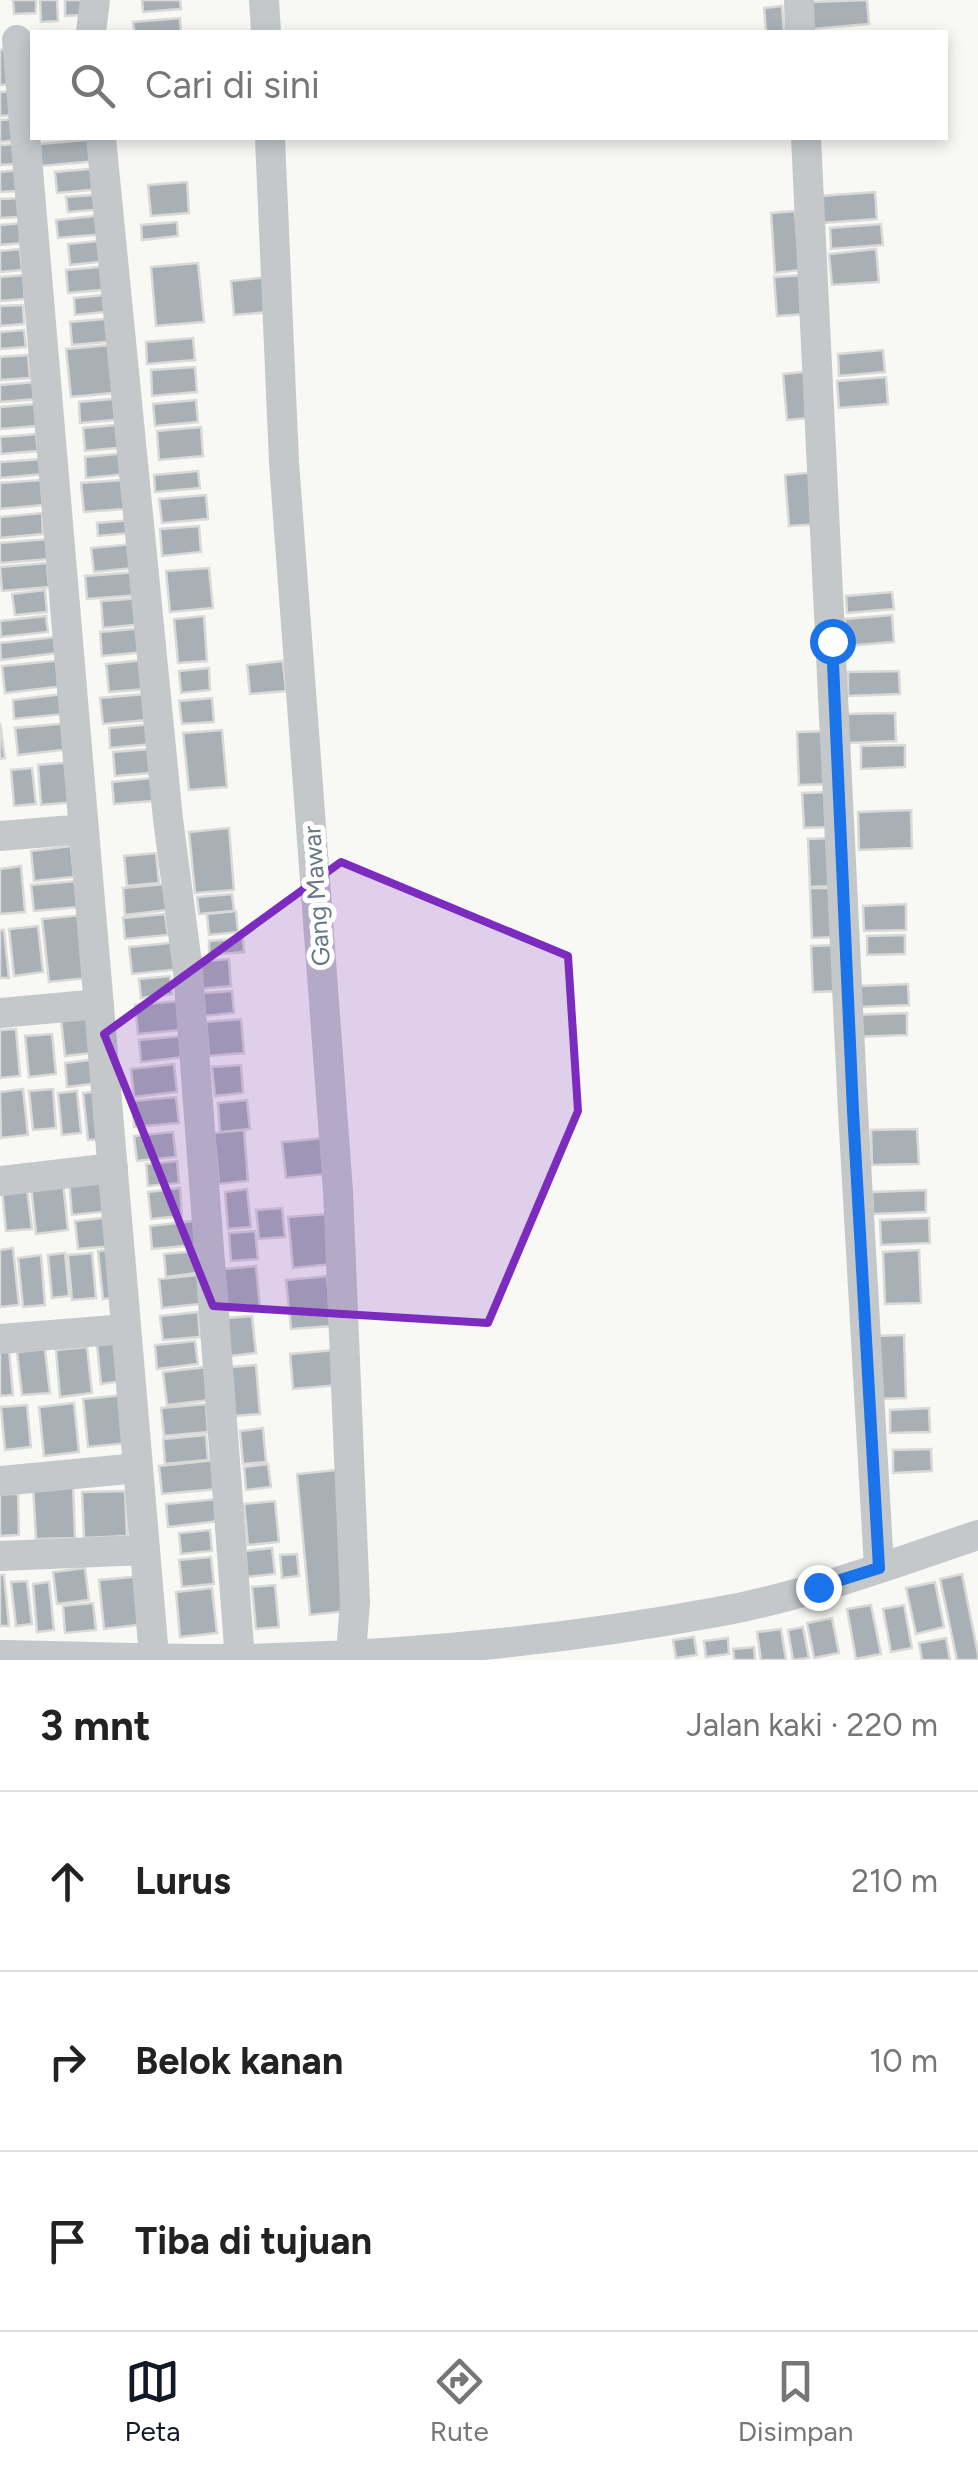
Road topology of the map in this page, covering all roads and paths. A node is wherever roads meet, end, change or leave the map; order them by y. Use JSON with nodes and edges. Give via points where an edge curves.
{"nodes":[{"id":1,"x":264,"y":0,"type":"edge"},
{"id":2,"x":798,"y":0,"type":"edge"},
{"id":3,"x":266,"y":30,"type":"edge"},
{"id":4,"x":800,"y":30,"type":"edge"},
{"id":5,"x":16,"y":39,"type":"edge"},
{"id":6,"x":101,"y":140,"type":"edge"},
{"id":7,"x":270,"y":140,"type":"edge"},
{"id":8,"x":806,"y":140,"type":"edge"},
{"id":9,"x":84,"y":829,"type":"junction"},
{"id":10,"x":0,"y":836,"type":"edge"},
{"id":11,"x":98,"y":1004,"type":"junction"},
{"id":12,"x":0,"y":1013,"type":"edge"},
{"id":13,"x":113,"y":1168,"type":"junction"},
{"id":14,"x":0,"y":1181,"type":"edge"},
{"id":15,"x":126,"y":1330,"type":"junction"},
{"id":16,"x":0,"y":1339,"type":"edge"},
{"id":17,"x":138,"y":1468,"type":"junction"},
{"id":18,"x":0,"y":1481,"type":"edge"},
{"id":19,"x":978,"y":1535,"type":"edge"},
{"id":20,"x":145,"y":1550,"type":"junction"},
{"id":21,"x":0,"y":1556,"type":"edge"},
{"id":22,"x":879,"y":1568,"type":"junction"},
{"id":23,"x":351,"y":1654,"type":"junction"},
{"id":24,"x":0,"y":1655,"type":"edge"},
{"id":25,"x":154,"y":1656,"type":"junction"},
{"id":26,"x":240,"y":1660,"type":"edge"}],
"edges":[{"from":1,"to":3,"type":"street"},
{"from":2,"to":4,"type":"street"},
{"from":5,"to":9,"type":"street"},
{"from":6,"to":26,"type":"street","via":[[188,971]]},
{"from":7,"to":23,"type":"street","name":"Gang Mawar","via":[[284,462],[338,1190],[355,1602]]},
{"from":8,"to":22,"type":"street"},
{"from":9,"to":10,"type":"street"},
{"from":9,"to":11,"type":"street"},
{"from":11,"to":12,"type":"street"},
{"from":11,"to":13,"type":"street"},
{"from":13,"to":14,"type":"street"},
{"from":13,"to":15,"type":"street"},
{"from":15,"to":16,"type":"street"},
{"from":15,"to":17,"type":"street"},
{"from":17,"to":18,"type":"street"},
{"from":17,"to":20,"type":"street"},
{"from":19,"to":22,"type":"street"},
{"from":20,"to":21,"type":"street"},
{"from":20,"to":25,"type":"street"},
{"from":22,"to":23,"type":"street","via":[[718,1612],[514,1644]]},
{"from":23,"to":26,"type":"street"},
{"from":24,"to":25,"type":"street"},
{"from":25,"to":26,"type":"street"}]}
